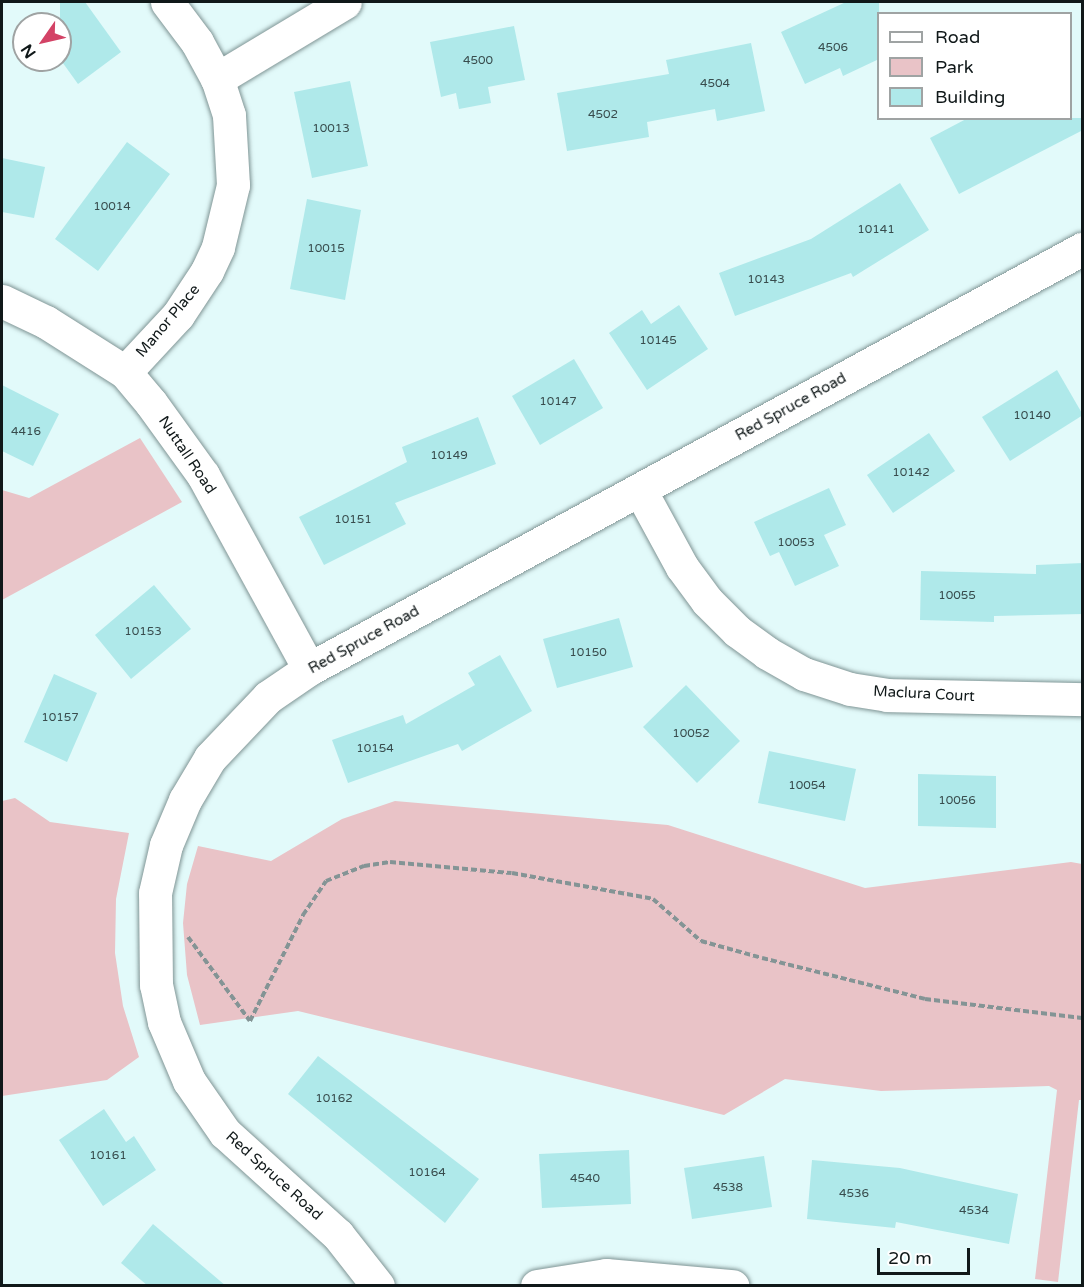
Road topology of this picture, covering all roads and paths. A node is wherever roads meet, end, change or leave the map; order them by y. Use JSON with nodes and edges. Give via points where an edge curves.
{"nodes":[{"id":1,"x":166,"y":2,"type":"edge"},
{"id":2,"x":345,"y":2,"type":"edge"},
{"id":3,"x":217,"y":79,"type":"junction"},
{"id":4,"x":1083,"y":249,"type":"edge"},
{"id":5,"x":2,"y":301,"type":"edge"},
{"id":6,"x":125,"y":372,"type":"junction"},
{"id":7,"x":639,"y":490,"type":"junction"},
{"id":8,"x":309,"y":669,"type":"junction"},
{"id":9,"x":1083,"y":699,"type":"edge"},
{"id":10,"x":156,"y":893,"type":"junction"},
{"id":11,"x":1083,"y":1018,"type":"edge"},
{"id":12,"x":378,"y":1286,"type":"edge"},
{"id":13,"x":537,"y":1286,"type":"edge"},
{"id":14,"x":734,"y":1286,"type":"edge"}],
"edges":[{"from":1,"to":3,"type":"street","name":"Manor Place","via":[[197,42]]},
{"from":2,"to":3,"type":"street"},
{"from":3,"to":6,"type":"street","name":"Manor Place","via":[[229,115],[234,152],[231,201],[218,247],[194,294]]},
{"from":4,"to":7,"type":"street","name":"Red Spruce Road"},
{"from":5,"to":6,"type":"street","name":"Nuttall Road","via":[[46,322]]},
{"from":6,"to":8,"type":"street","name":"Nuttall Road","via":[[203,475]]},
{"from":7,"to":8,"type":"street","name":"Red Spruce Road"},
{"from":7,"to":9,"type":"street","name":"Maclura Court","via":[[682,567],[707,601],[767,654],[804,674],[850,689],[887,694]]},
{"from":8,"to":10,"type":"street","name":"Red Spruce Road","via":[[268,697],[210,758],[185,800],[166,845]]},
{"from":10,"to":11,"type":"path","via":[[250,1021],[303,915],[326,881],[390,861],[512,873],[653,899],[700,941],[752,956],[925,999]]},
{"from":10,"to":12,"type":"street","name":"Red Spruce Road","via":[[156,985],[165,1022],[189,1081],[225,1134],[338,1235]]},
{"from":13,"to":14,"type":"street","via":[[616,1275]]}]}
